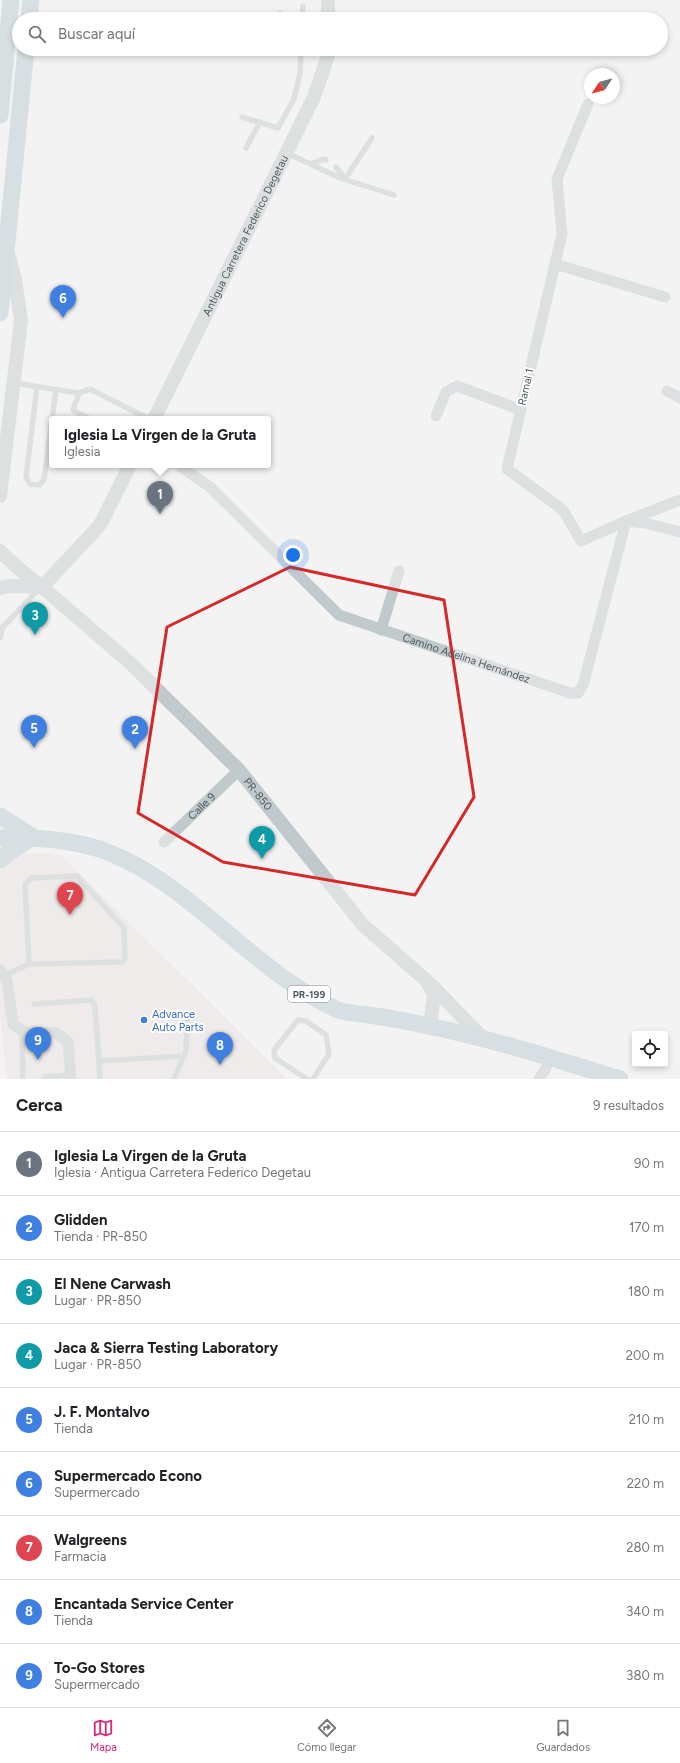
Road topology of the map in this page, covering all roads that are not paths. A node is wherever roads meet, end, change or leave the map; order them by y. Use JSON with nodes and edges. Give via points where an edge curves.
{"nodes":[{"id":1,"x":11,"y":0,"type":"edge"},
{"id":2,"x":31,"y":0,"type":"edge"},
{"id":3,"x":328,"y":0,"type":"edge"},
{"id":4,"x":303,"y":6,"type":"dead end"},
{"id":5,"x":30,"y":12,"type":"edge"},
{"id":6,"x":303,"y":12,"type":"edge"},
{"id":7,"x":328,"y":12,"type":"edge"},
{"id":8,"x":25,"y":56,"type":"edge"},
{"id":9,"x":300,"y":56,"type":"edge"},
{"id":10,"x":328,"y":56,"type":"edge"},
{"id":11,"x":588,"y":104,"type":"dead end"},
{"id":12,"x":0,"y":115,"type":"edge"},
{"id":13,"x":242,"y":117,"type":"dead end"},
{"id":14,"x":260,"y":122,"type":"junction"},
{"id":15,"x":372,"y":138,"type":"dead end"},
{"id":16,"x":246,"y":148,"type":"dead end"},
{"id":17,"x":286,"y":153,"type":"junction"},
{"id":18,"x":326,"y":160,"type":"dead end"},
{"id":19,"x":310,"y":164,"type":"junction"},
{"id":20,"x":336,"y":167,"type":"dead end"},
{"id":21,"x":345,"y":179,"type":"junction"},
{"id":22,"x":394,"y":196,"type":"dead end"},
{"id":23,"x":6,"y":245,"type":"junction"},
{"id":24,"x":555,"y":264,"type":"junction"},
{"id":25,"x":665,"y":297,"type":"dead end"},
{"id":26,"x":0,"y":313,"type":"edge"},
{"id":27,"x":13,"y":383,"type":"junction"},
{"id":28,"x":37,"y":386,"type":"junction"},
{"id":29,"x":56,"y":389,"type":"junction"},
{"id":30,"x":668,"y":391,"type":"dead end"},
{"id":31,"x":79,"y":393,"type":"junction"},
{"id":32,"x":680,"y":398,"type":"edge"},
{"id":33,"x":521,"y":410,"type":"junction"},
{"id":34,"x":52,"y":416,"type":"edge"},
{"id":35,"x":84,"y":416,"type":"edge"},
{"id":36,"x":143,"y":416,"type":"edge"},
{"id":37,"x":155,"y":416,"type":"edge"},
{"id":38,"x":436,"y":416,"type":"dead end"},
{"id":39,"x":49,"y":442,"type":"edge"},
{"id":40,"x":128,"y":468,"type":"edge"},
{"id":41,"x":182,"y":468,"type":"edge"},
{"id":42,"x":0,"y":496,"type":"edge"},
{"id":43,"x":680,"y":500,"type":"edge"},
{"id":44,"x":626,"y":521,"type":"junction"},
{"id":45,"x":680,"y":532,"type":"edge"},
{"id":46,"x":0,"y":551,"type":"edge"},
{"id":47,"x":399,"y":571,"type":"dead end"},
{"id":48,"x":42,"y":586,"type":"junction"},
{"id":49,"x":0,"y":588,"type":"edge"},
{"id":50,"x":381,"y":630,"type":"junction"},
{"id":51,"x":0,"y":638,"type":"edge"},
{"id":52,"x":239,"y":770,"type":"junction"},
{"id":53,"x":0,"y":816,"type":"edge"},
{"id":54,"x":33,"y":837,"type":"junction"},
{"id":55,"x":0,"y":838,"type":"edge"},
{"id":56,"x":164,"y":842,"type":"dead end"},
{"id":57,"x":0,"y":860,"type":"edge"},
{"id":58,"x":29,"y":964,"type":"junction"},
{"id":59,"x":2,"y":973,"type":"edge"},
{"id":60,"x":426,"y":980,"type":"junction"},
{"id":61,"x":34,"y":1004,"type":"dead end"},
{"id":62,"x":187,"y":1020,"type":"dead end"},
{"id":63,"x":430,"y":1026,"type":"junction"},
{"id":64,"x":24,"y":1032,"type":"junction"},
{"id":65,"x":483,"y":1038,"type":"junction"},
{"id":66,"x":184,"y":1056,"type":"junction"},
{"id":67,"x":550,"y":1058,"type":"junction"},
{"id":68,"x":99,"y":1061,"type":"junction"},
{"id":69,"x":57,"y":1077,"type":"edge"},
{"id":70,"x":71,"y":1077,"type":"edge"},
{"id":71,"x":45,"y":1078,"type":"edge"},
{"id":72,"x":23,"y":1079,"type":"edge"},
{"id":73,"x":100,"y":1079,"type":"edge"},
{"id":74,"x":174,"y":1079,"type":"edge"},
{"id":75,"x":307,"y":1079,"type":"edge"},
{"id":76,"x":313,"y":1079,"type":"edge"},
{"id":77,"x":538,"y":1079,"type":"edge"},
{"id":78,"x":620,"y":1079,"type":"edge"}],
"edges":[{"from":1,"to":12,"type":"main road"},
{"from":2,"to":5,"type":"main road"},
{"from":3,"to":7,"type":"street"},
{"from":4,"to":6,"type":"lane"},
{"from":8,"to":23,"type":"main road"},
{"from":9,"to":14,"type":"lane","via":[[300,74],[294,99],[278,128]]},
{"from":10,"to":17,"type":"street","name":"Antigua Carretera Federico Degetau","via":[[314,98]]},
{"from":11,"to":24,"type":"street","name":"Ramal 1","via":[[557,180],[562,234]]},
{"from":13,"to":14,"type":"lane"},
{"from":14,"to":16,"type":"lane"},
{"from":15,"to":21,"type":"lane"},
{"from":17,"to":19,"type":"lane"},
{"from":17,"to":37,"type":"street","name":"Antigua Carretera Federico Degetau"},
{"from":18,"to":19,"type":"lane"},
{"from":19,"to":21,"type":"lane"},
{"from":20,"to":21,"type":"lane"},
{"from":21,"to":22,"type":"lane"},
{"from":23,"to":26,"type":"main road"},
{"from":23,"to":27,"type":"street","via":[[21,320]]},
{"from":24,"to":25,"type":"street"},
{"from":24,"to":33,"type":"street","name":"Ramal 1"},
{"from":27,"to":28,"type":"lane"},
{"from":27,"to":42,"type":"street"},
{"from":28,"to":29,"type":"lane"},
{"from":28,"to":39,"type":"lane","via":[[26,477],[30,484],[39,485],[44,480]]},
{"from":29,"to":31,"type":"lane"},
{"from":29,"to":34,"type":"lane"},
{"from":30,"to":32,"type":"street"},
{"from":31,"to":35,"type":"lane","via":[[73,410]]},
{"from":31,"to":36,"type":"lane","via":[[90,389]]},
{"from":33,"to":38,"type":"street","via":[[457,386],[446,392]]},
{"from":33,"to":44,"type":"street","name":"Ramal 1","via":[[507,469],[563,510],[581,541]]},
{"from":40,"to":48,"type":"street","via":[[100,525]]},
{"from":41,"to":50,"type":"street","name":"Camino Adelina Hernández","via":[[210,488],[339,615]]},
{"from":43,"to":44,"type":"street"},
{"from":44,"to":45,"type":"street"},
{"from":44,"to":50,"type":"street","name":"Camino Adelina Hernández","via":[[583,685],[578,693],[570,693]]},
{"from":46,"to":48,"type":"street","name":"PR-850"},
{"from":47,"to":50,"type":"street"},
{"from":48,"to":49,"type":"street"},
{"from":48,"to":51,"type":"lane","via":[[2,628]]},
{"from":48,"to":52,"type":"street","name":"PR-850","number":"PR-850","via":[[129,662]]},
{"from":52,"to":56,"type":"street","name":"Calle 9"},
{"from":52,"to":60,"type":"street","name":"PR-850","number":"PR-850","via":[[362,925]]},
{"from":53,"to":54,"type":"main road"},
{"from":54,"to":55,"type":"main road","number":"PR-199"},
{"from":54,"to":57,"type":"main road"},
{"from":54,"to":63,"type":"main road","number":"PR-199","via":[[104,851],[146,870],[183,897],[267,967],[340,1010]]},
{"from":58,"to":58,"type":"lane","via":[[123,962],[124,928],[76,876],[31,878],[25,885]]},
{"from":58,"to":59,"type":"lane"},
{"from":59,"to":64,"type":"street","via":[[7,980],[13,1024]]},
{"from":60,"to":63,"type":"street","name":"PR-850","number":"PR-850","via":[[434,994]]},
{"from":60,"to":65,"type":"street"},
{"from":61,"to":68,"type":"lane","via":[[91,1000],[95,1006]]},
{"from":62,"to":66,"type":"lane"},
{"from":63,"to":65,"type":"main road","number":"PR-199"},
{"from":64,"to":70,"type":"street","via":[[56,1033],[68,1042]]},
{"from":64,"to":72,"type":"lane"},
{"from":65,"to":67,"type":"main road","number":"PR-199"},
{"from":66,"to":68,"type":"lane"},
{"from":66,"to":74,"type":"lane"},
{"from":67,"to":77,"type":"street"},
{"from":67,"to":78,"type":"main road","number":"PR-199"},
{"from":68,"to":73,"type":"lane"},
{"from":69,"to":70,"type":"lane"},
{"from":69,"to":71,"type":"lane"},
{"from":75,"to":76,"type":"lane","via":[[275,1058],[273,1053],[298,1020],[306,1021],[326,1035],[329,1054]]}]}
